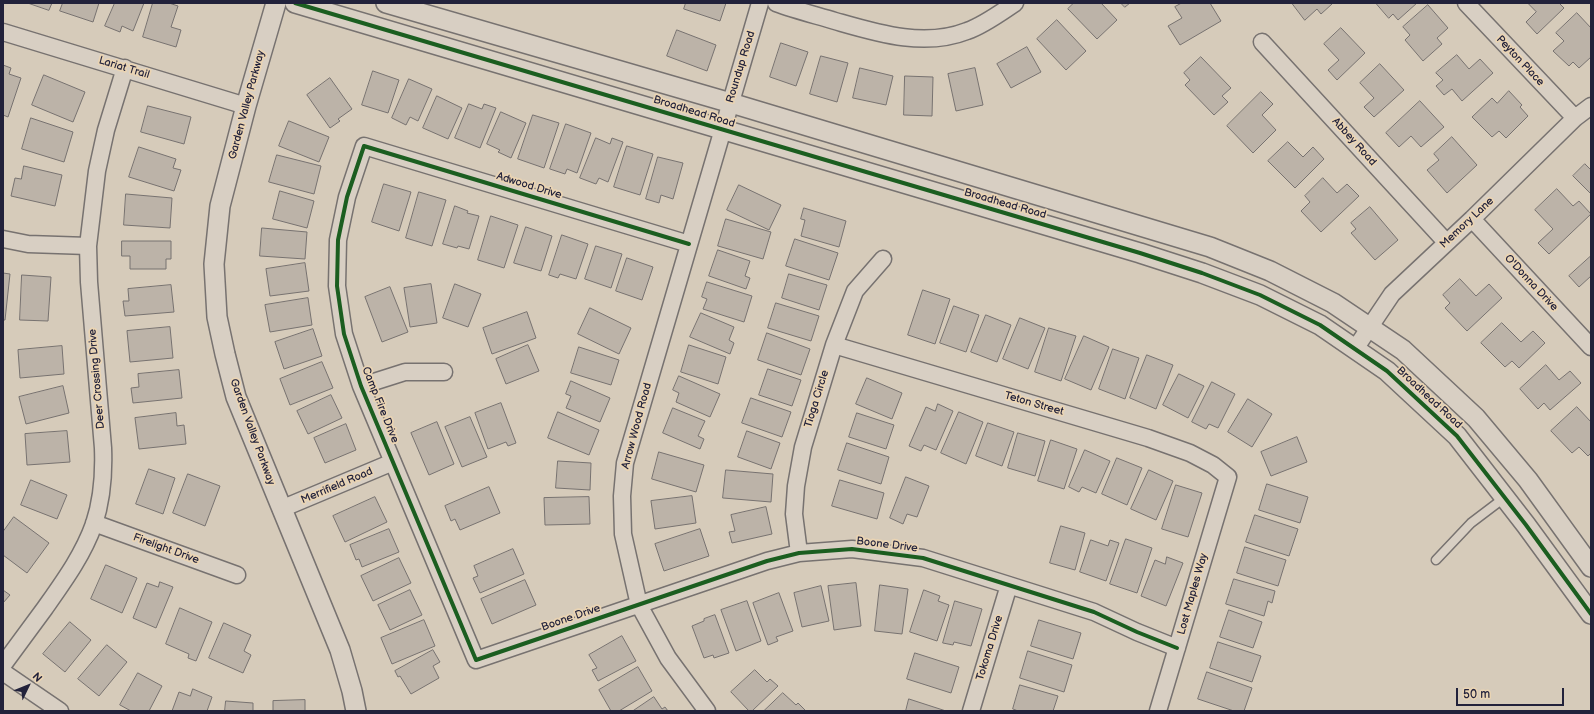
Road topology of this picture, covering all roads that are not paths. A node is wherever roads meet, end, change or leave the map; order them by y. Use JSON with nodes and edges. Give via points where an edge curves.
{"nodes":[{"id":1,"x":276,"y":3,"type":"edge"},
{"id":2,"x":294,"y":3,"type":"edge"},
{"id":3,"x":386,"y":3,"type":"edge"},
{"id":4,"x":760,"y":3,"type":"edge"},
{"id":5,"x":776,"y":3,"type":"edge"},
{"id":6,"x":1015,"y":3,"type":"edge"},
{"id":7,"x":1466,"y":3,"type":"edge"},
{"id":8,"x":3,"y":32,"type":"edge"},
{"id":9,"x":1262,"y":42,"type":"dead end"},
{"id":10,"x":125,"y":68,"type":"junction"},
{"id":11,"x":731,"y":103,"type":"junction"},
{"id":12,"x":246,"y":106,"type":"junction"},
{"id":13,"x":1591,"y":106,"type":"edge"},
{"id":14,"x":1575,"y":118,"type":"junction"},
{"id":15,"x":722,"y":130,"type":"junction"},
{"id":16,"x":364,"y":146,"type":"joint"},
{"id":17,"x":1472,"y":219,"type":"junction"},
{"id":18,"x":3,"y":240,"type":"edge"},
{"id":19,"x":1446,"y":242,"type":"junction"},
{"id":20,"x":689,"y":244,"type":"junction"},
{"id":21,"x":88,"y":246,"type":"junction"},
{"id":22,"x":883,"y":259,"type":"dead end"},
{"id":23,"x":1370,"y":327,"type":"junction"},
{"id":24,"x":834,"y":345,"type":"junction"},
{"id":25,"x":1591,"y":347,"type":"edge"},
{"id":26,"x":1355,"y":349,"type":"junction"},
{"id":27,"x":444,"y":372,"type":"dead end"},
{"id":28,"x":361,"y":386,"type":"junction"},
{"id":29,"x":393,"y":462,"type":"junction"},
{"id":30,"x":1228,"y":477,"type":"joint"},
{"id":31,"x":1528,"y":480,"type":"junction"},
{"id":32,"x":1504,"y":498,"type":"junction"},
{"id":33,"x":281,"y":509,"type":"junction"},
{"id":34,"x":94,"y":523,"type":"junction"},
{"id":35,"x":799,"y":553,"type":"junction"},
{"id":36,"x":1436,"y":560,"type":"dead end"},
{"id":37,"x":1591,"y":567,"type":"edge"},
{"id":38,"x":237,"y":575,"type":"dead end"},
{"id":39,"x":1009,"y":585,"type":"junction"},
{"id":40,"x":639,"y":604,"type":"junction"},
{"id":41,"x":1591,"y":614,"type":"edge"},
{"id":42,"x":1177,"y":648,"type":"junction"},
{"id":43,"x":476,"y":660,"type":"joint"},
{"id":44,"x":3,"y":665,"type":"edge"},
{"id":45,"x":3,"y":672,"type":"edge"},
{"id":46,"x":60,"y":711,"type":"edge"},
{"id":47,"x":356,"y":711,"type":"edge"},
{"id":48,"x":707,"y":711,"type":"edge"},
{"id":49,"x":972,"y":711,"type":"edge"},
{"id":50,"x":1158,"y":711,"type":"edge"}],
"edges":[{"from":1,"to":12,"type":"street","name":"Garden Valley Parkway"},
{"from":2,"to":15,"type":"street","name":"Broadhead Road"},
{"from":3,"to":11,"type":"street","name":"Broadhead Road"},
{"from":4,"to":11,"type":"street","name":"Roundup Road"},
{"from":5,"to":6,"type":"street","via":[[883,35],[914,39],[942,37],[967,31],[997,16]]},
{"from":7,"to":14,"type":"street","name":"Peyton Place"},
{"from":8,"to":10,"type":"street","name":"Lariat Trail"},
{"from":9,"to":19,"type":"street","name":"Abbey Road"},
{"from":10,"to":12,"type":"street","name":"Lariat Trail"},
{"from":10,"to":21,"type":"street","name":"Deer Crossing Drive","via":[[106,130],[97,171]]},
{"from":11,"to":15,"type":"street","name":"Roundup Road"},
{"from":11,"to":23,"type":"street","name":"Broadhead Road","via":[[1210,247],[1270,271],[1333,303]]},
{"from":12,"to":33,"type":"street","name":"Garden Valley Parkway","via":[[220,206],[214,264],[217,317],[236,397]]},
{"from":13,"to":14,"type":"street","name":"Memory Lane"},
{"from":14,"to":17,"type":"street","name":"Memory Lane"},
{"from":15,"to":20,"type":"street","name":"Arrow Wood Road"},
{"from":15,"to":26,"type":"street","name":"Broadhead Road","via":[[1132,250],[1202,273],[1260,295],[1320,325]]},
{"from":16,"to":20,"type":"street","name":"Adwood Drive"},
{"from":16,"to":28,"type":"street","name":"Camp Fire Drive","via":[[347,197],[338,240],[337,286],[344,334]]},
{"from":17,"to":19,"type":"street","name":"Memory Lane"},
{"from":17,"to":25,"type":"street","name":"O'Donna Drive"},
{"from":18,"to":21,"type":"street","via":[[28,244]]},
{"from":19,"to":23,"type":"street","name":"Memory Lane","via":[[1392,294]]},
{"from":20,"to":40,"type":"street","name":"Arrow Wood Road","via":[[625,463],[622,496],[623,534]]},
{"from":21,"to":34,"type":"street","name":"Deer Crossing Drive","via":[[104,465]]},
{"from":22,"to":24,"type":"street","name":"Tioga Circle","via":[[854,291]]},
{"from":23,"to":26,"type":"street","name":"Memory Lane"},
{"from":23,"to":31,"type":"street","name":"Broadhead Road","via":[[1403,350],[1476,418]]},
{"from":24,"to":30,"type":"street","name":"Teton Street","via":[[1148,438],[1190,453],[1213,465]]},
{"from":24,"to":35,"type":"street","name":"Tioga Circle","via":[[803,447],[796,486],[794,514]]},
{"from":26,"to":32,"type":"street","name":"Broadhead Road","via":[[1386,371],[1457,436]]},
{"from":27,"to":28,"type":"street","via":[[405,372]]},
{"from":28,"to":29,"type":"street","name":"Camp Fire Drive"},
{"from":29,"to":33,"type":"street","name":"Merrifield Road"},
{"from":29,"to":43,"type":"street","name":"Camp Fire Drive"},
{"from":30,"to":42,"type":"street","name":"Lost Maples Way"},
{"from":31,"to":32,"type":"street"},
{"from":31,"to":37,"type":"street","name":"Broadhead Road"},
{"from":32,"to":36,"type":"lane","via":[[1471,523]]},
{"from":32,"to":41,"type":"street","name":"Broadhead Road"},
{"from":33,"to":47,"type":"street","name":"Garden Valley Parkway","via":[[340,650]]},
{"from":34,"to":38,"type":"street","name":"Firelight Drive"},
{"from":34,"to":44,"type":"street","name":"Deer Crossing Drive","via":[[70,574]]},
{"from":35,"to":39,"type":"street","name":"Boone Drive","via":[[852,549],[910,556]]},
{"from":35,"to":40,"type":"street","name":"Boone Drive","via":[[767,561]]},
{"from":39,"to":42,"type":"street","name":"Boone Drive","via":[[1094,612]]},
{"from":39,"to":49,"type":"street","name":"Tokoma Drive"},
{"from":40,"to":43,"type":"street","name":"Boone Drive"},
{"from":40,"to":48,"type":"street","name":"Arrow Wood Road","via":[[668,658]]},
{"from":42,"to":50,"type":"street","name":"Lost Maples Way"},
{"from":45,"to":46,"type":"street"}]}
